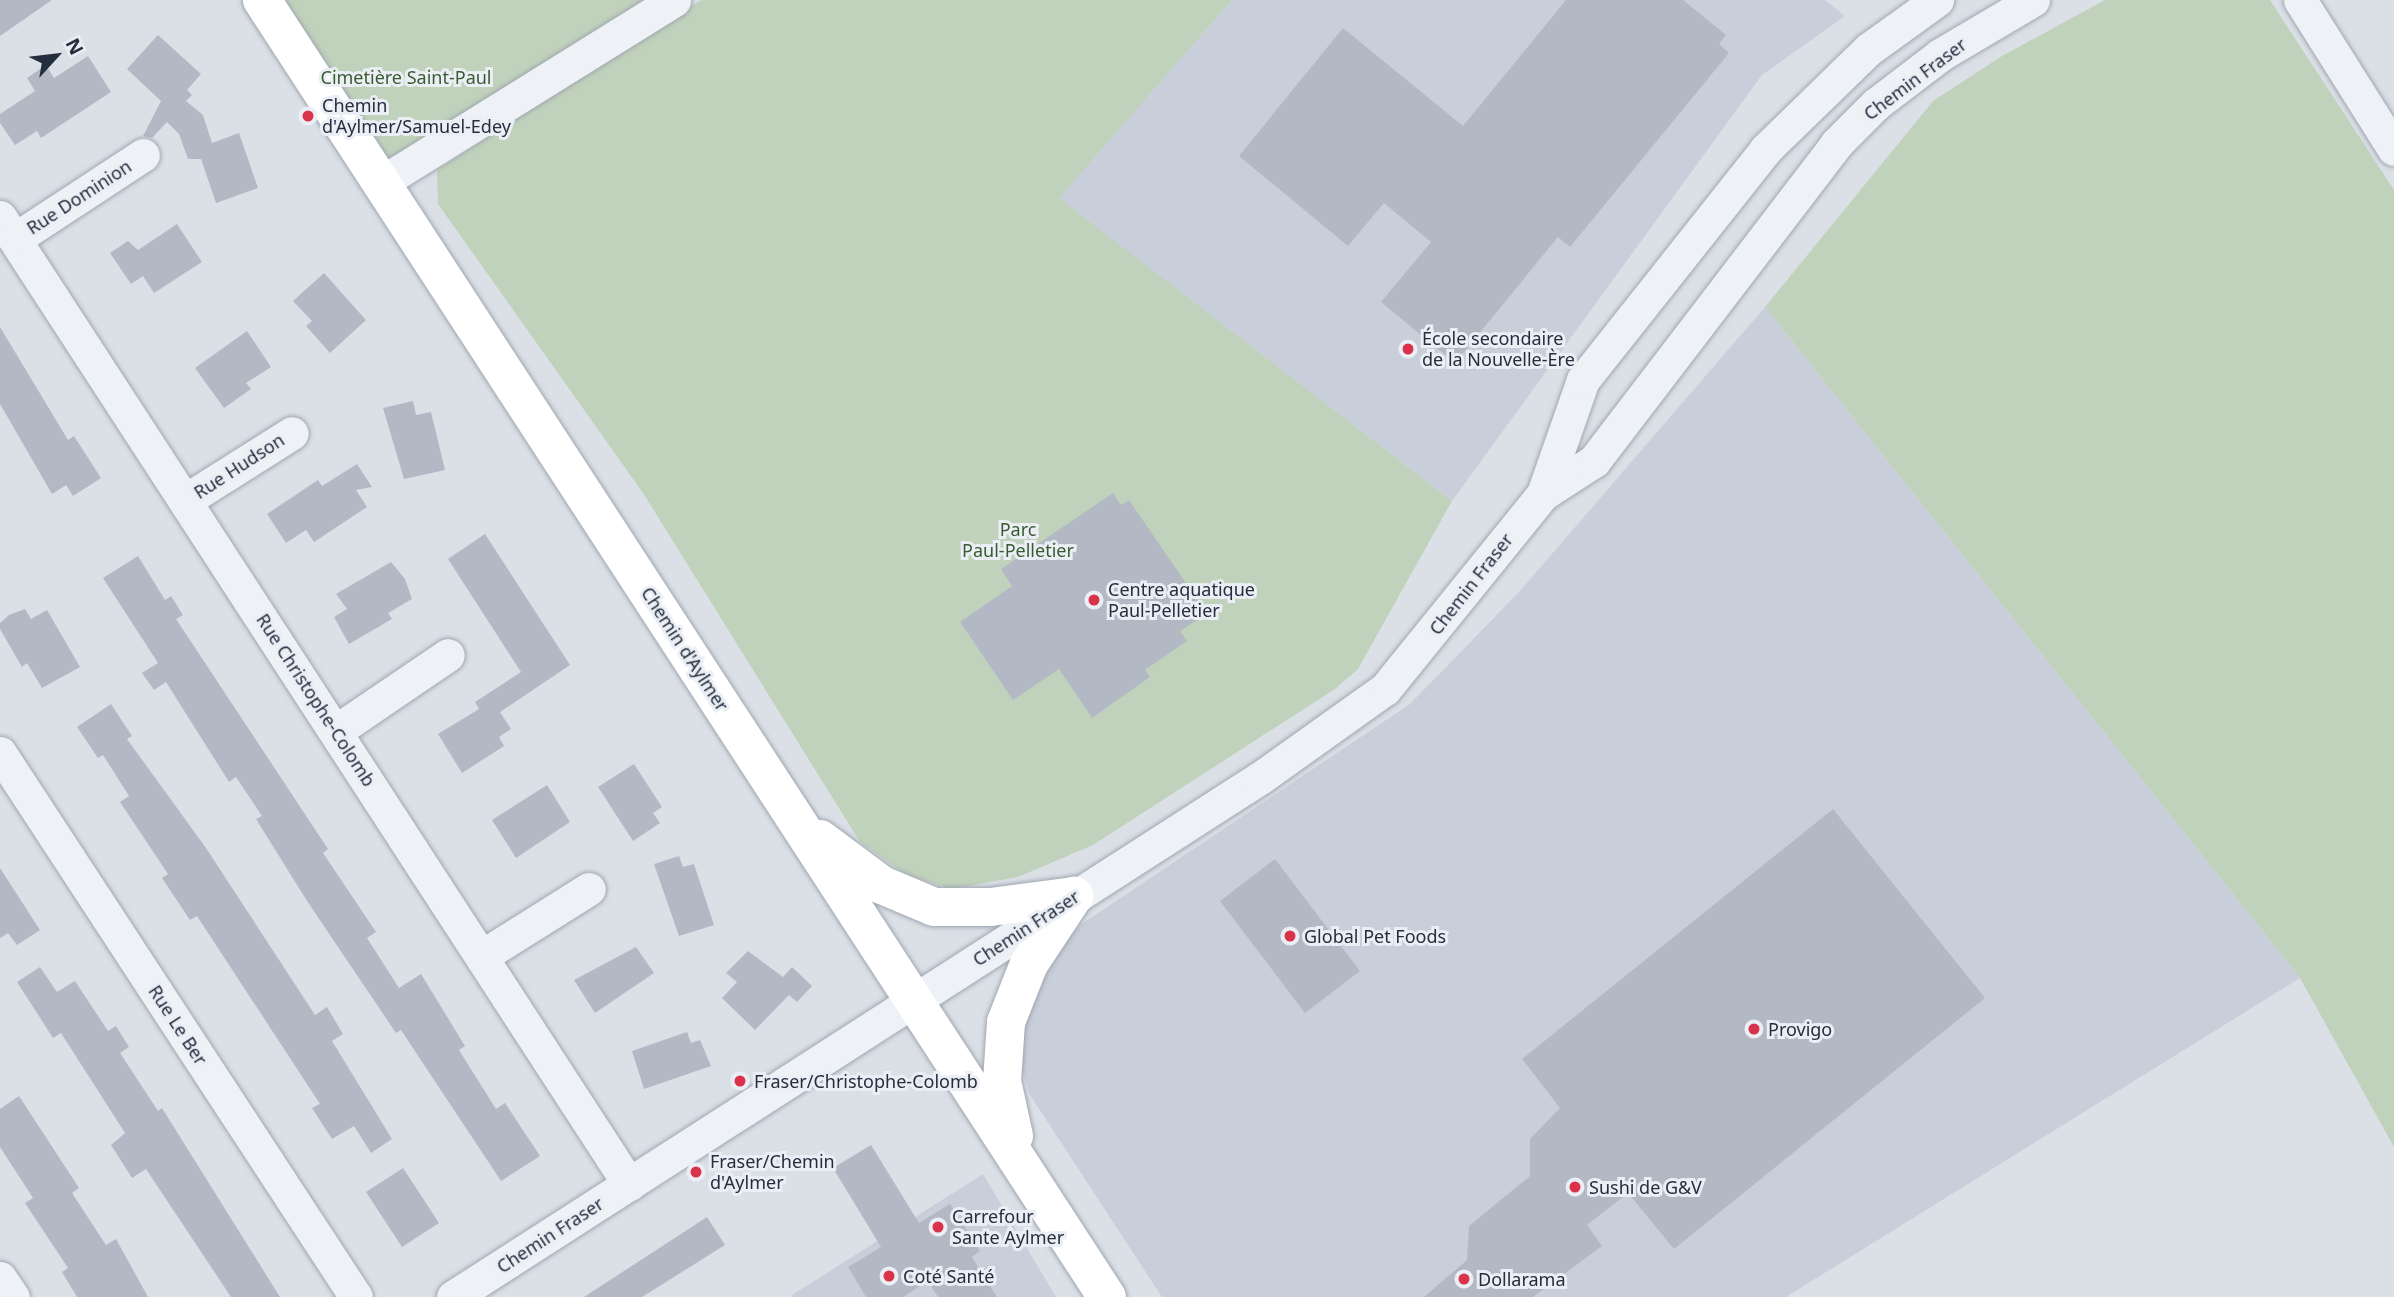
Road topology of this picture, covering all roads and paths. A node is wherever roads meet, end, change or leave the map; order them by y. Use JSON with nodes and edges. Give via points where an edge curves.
{"nodes":[{"id":1,"x":262,"y":0,"type":"edge"},
{"id":2,"x":674,"y":0,"type":"edge"},
{"id":3,"x":1937,"y":0,"type":"edge"},
{"id":4,"x":2033,"y":0,"type":"edge"},
{"id":5,"x":2300,"y":0,"type":"edge"},
{"id":6,"x":2394,"y":149,"type":"edge"},
{"id":7,"x":143,"y":155,"type":"dead end"},
{"id":8,"x":382,"y":182,"type":"junction"},
{"id":9,"x":6,"y":232,"type":"edge"},
{"id":10,"x":292,"y":433,"type":"dead end"},
{"id":11,"x":1542,"y":494,"type":"junction"},
{"id":12,"x":186,"y":500,"type":"junction"},
{"id":13,"x":448,"y":656,"type":"dead end"},
{"id":14,"x":336,"y":731,"type":"junction"},
{"id":15,"x":0,"y":754,"type":"edge"},
{"id":16,"x":793,"y":816,"type":"junction"},
{"id":17,"x":589,"y":889,"type":"dead end"},
{"id":18,"x":1074,"y":897,"type":"junction"},
{"id":19,"x":482,"y":956,"type":"junction"},
{"id":20,"x":914,"y":1000,"type":"junction"},
{"id":21,"x":1024,"y":1169,"type":"junction"},
{"id":22,"x":629,"y":1184,"type":"junction"},
{"id":23,"x":0,"y":1278,"type":"edge"},
{"id":24,"x":13,"y":1297,"type":"edge"},
{"id":25,"x":356,"y":1297,"type":"edge"},
{"id":26,"x":453,"y":1297,"type":"edge"},
{"id":27,"x":1107,"y":1297,"type":"edge"}],
"edges":[{"from":1,"to":8,"type":"main road","name":"Chemin d'Aylmer"},
{"from":2,"to":8,"type":"street"},
{"from":3,"to":11,"type":"street","name":"Chemin Fraser","via":[[1869,49],[1765,150],[1583,380]]},
{"from":4,"to":11,"type":"street","name":"Chemin Fraser","via":[[1940,55],[1868,112],[1836,144],[1594,461]]},
{"from":5,"to":6,"type":"street"},
{"from":7,"to":9,"type":"street","name":"Rue Dominion"},
{"from":8,"to":16,"type":"main road","name":"Chemin d'Aylmer"},
{"from":9,"to":12,"type":"street","name":"Rue Christophe-Colomb"},
{"from":10,"to":12,"type":"street","name":"Rue Hudson"},
{"from":11,"to":18,"type":"street","name":"Chemin Fraser","via":[[1385,689],[1260,778]]},
{"from":12,"to":14,"type":"street","name":"Rue Christophe-Colomb"},
{"from":13,"to":14,"type":"street"},
{"from":14,"to":19,"type":"street","name":"Rue Christophe-Colomb"},
{"from":15,"to":25,"type":"street","name":"Rue Le Ber"},
{"from":16,"to":18,"type":"main road","via":[[882,885],[934,907],[991,907]]},
{"from":16,"to":20,"type":"main road","name":"Chemin d'Aylmer"},
{"from":17,"to":19,"type":"street"},
{"from":18,"to":20,"type":"street","name":"Chemin Fraser"},
{"from":18,"to":21,"type":"main road","via":[[1029,964],[1006,1022],[1002,1081]]},
{"from":19,"to":22,"type":"street","name":"Rue Christophe-Colomb"},
{"from":20,"to":21,"type":"main road","name":"Chemin d'Aylmer"},
{"from":20,"to":22,"type":"street","name":"Chemin Fraser"},
{"from":21,"to":27,"type":"main road","name":"Chemin d'Aylmer"},
{"from":22,"to":26,"type":"street","name":"Chemin Fraser"},
{"from":23,"to":24,"type":"street"}]}
